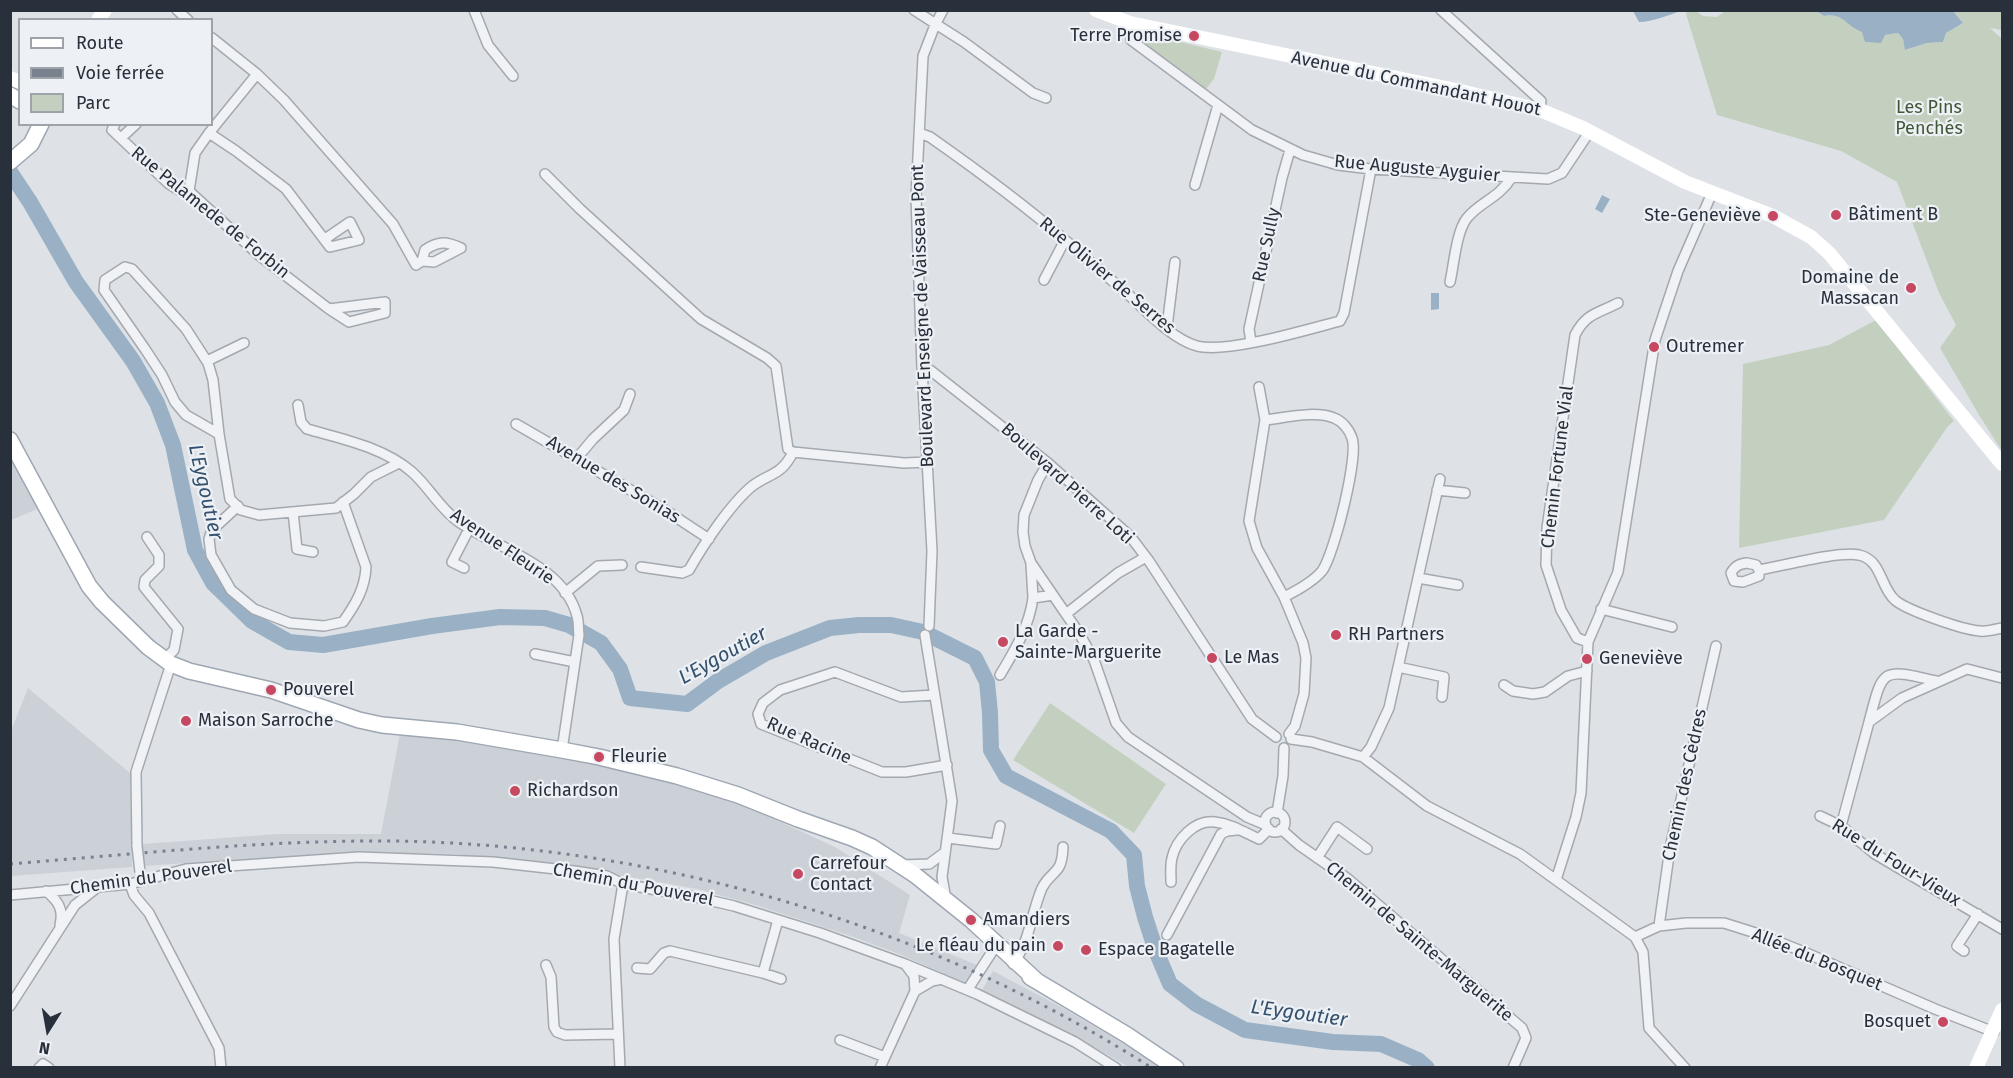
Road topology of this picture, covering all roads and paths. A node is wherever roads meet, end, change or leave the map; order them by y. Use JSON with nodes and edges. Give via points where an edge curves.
{"nodes":[{"id":1,"x":474,"y":10,"type":"edge"},
{"id":2,"x":914,"y":10,"type":"edge"},
{"id":3,"x":943,"y":10,"type":"edge"},
{"id":4,"x":1096,"y":10,"type":"edge"},
{"id":5,"x":1442,"y":10,"type":"edge"},
{"id":6,"x":1130,"y":22,"type":"junction"},
{"id":7,"x":935,"y":25,"type":"junction"},
{"id":8,"x":213,"y":39,"type":"edge"},
{"id":9,"x":257,"y":74,"type":"junction"},
{"id":10,"x":513,"y":76,"type":"dead end"},
{"id":11,"x":10,"y":84,"type":"edge"},
{"id":12,"x":17,"y":97,"type":"edge"},
{"id":13,"x":1046,"y":98,"type":"dead end"},
{"id":14,"x":1218,"y":105,"type":"junction"},
{"id":15,"x":1540,"y":110,"type":"junction"},
{"id":16,"x":30,"y":126,"type":"edge"},
{"id":17,"x":40,"y":126,"type":"edge"},
{"id":18,"x":114,"y":126,"type":"edge"},
{"id":19,"x":134,"y":126,"type":"edge"},
{"id":20,"x":1590,"y":131,"type":"junction"},
{"id":21,"x":919,"y":133,"type":"junction"},
{"id":22,"x":208,"y":134,"type":"junction"},
{"id":23,"x":121,"y":138,"type":"junction"},
{"id":24,"x":1290,"y":150,"type":"junction"},
{"id":25,"x":18,"y":156,"type":"edge"},
{"id":26,"x":1371,"y":169,"type":"junction"},
{"id":27,"x":545,"y":174,"type":"dead end"},
{"id":28,"x":1512,"y":177,"type":"junction"},
{"id":29,"x":1195,"y":185,"type":"dead end"},
{"id":30,"x":189,"y":191,"type":"junction"},
{"id":31,"x":1712,"y":192,"type":"junction"},
{"id":32,"x":325,"y":239,"type":"dead end"},
{"id":33,"x":1065,"y":240,"type":"junction"},
{"id":34,"x":1175,"y":262,"type":"dead end"},
{"id":35,"x":419,"y":263,"type":"dead end"},
{"id":36,"x":1044,"y":280,"type":"dead end"},
{"id":37,"x":1450,"y":282,"type":"dead end"},
{"id":38,"x":1618,"y":303,"type":"dead end"},
{"id":39,"x":329,"y":309,"type":"junction"},
{"id":40,"x":1167,"y":327,"type":"junction"},
{"id":41,"x":1251,"y":342,"type":"junction"},
{"id":42,"x":244,"y":343,"type":"dead end"},
{"id":43,"x":207,"y":361,"type":"junction"},
{"id":44,"x":922,"y":368,"type":"junction"},
{"id":45,"x":1259,"y":387,"type":"dead end"},
{"id":46,"x":630,"y":394,"type":"dead end"},
{"id":47,"x":298,"y":405,"type":"dead end"},
{"id":48,"x":1265,"y":420,"type":"junction"},
{"id":49,"x":516,"y":424,"type":"dead end"},
{"id":50,"x":219,"y":434,"type":"junction"},
{"id":51,"x":10,"y":440,"type":"edge"},
{"id":52,"x":793,"y":452,"type":"junction"},
{"id":53,"x":578,"y":458,"type":"junction"},
{"id":54,"x":928,"y":462,"type":"junction"},
{"id":55,"x":1048,"y":463,"type":"junction"},
{"id":56,"x":399,"y":464,"type":"junction"},
{"id":57,"x":2002,"y":464,"type":"edge"},
{"id":58,"x":1440,"y":479,"type":"dead end"},
{"id":59,"x":1437,"y":490,"type":"junction"},
{"id":60,"x":1465,"y":493,"type":"dead end"},
{"id":61,"x":343,"y":502,"type":"junction"},
{"id":62,"x":238,"y":507,"type":"junction"},
{"id":63,"x":293,"y":512,"type":"junction"},
{"id":64,"x":469,"y":529,"type":"junction"},
{"id":65,"x":147,"y":537,"type":"dead end"},
{"id":66,"x":710,"y":539,"type":"junction"},
{"id":67,"x":313,"y":552,"type":"dead end"},
{"id":68,"x":1146,"y":557,"type":"junction"},
{"id":69,"x":1031,"y":563,"type":"junction"},
{"id":70,"x":622,"y":565,"type":"dead end"},
{"id":71,"x":641,"y":567,"type":"dead end"},
{"id":72,"x":464,"y":568,"type":"dead end"},
{"id":73,"x":1760,"y":570,"type":"dead end"},
{"id":74,"x":1418,"y":578,"type":"junction"},
{"id":75,"x":1458,"y":585,"type":"dead end"},
{"id":76,"x":566,"y":593,"type":"junction"},
{"id":77,"x":1053,"y":595,"type":"junction"},
{"id":78,"x":1284,"y":597,"type":"junction"},
{"id":79,"x":1033,"y":598,"type":"junction"},
{"id":80,"x":1601,"y":609,"type":"junction"},
{"id":81,"x":1066,"y":614,"type":"junction"},
{"id":82,"x":1672,"y":627,"type":"dead end"},
{"id":83,"x":2002,"y":628,"type":"edge"},
{"id":84,"x":1588,"y":642,"type":"junction"},
{"id":85,"x":1716,"y":645,"type":"dead end"},
{"id":86,"x":535,"y":654,"type":"dead end"},
{"id":87,"x":168,"y":662,"type":"junction"},
{"id":88,"x":575,"y":662,"type":"junction"},
{"id":89,"x":1398,"y":667,"type":"junction"},
{"id":90,"x":1587,"y":671,"type":"junction"},
{"id":91,"x":1000,"y":675,"type":"dead end"},
{"id":92,"x":2002,"y":678,"type":"edge"},
{"id":93,"x":1936,"y":681,"type":"junction"},
{"id":94,"x":1504,"y":685,"type":"dead end"},
{"id":95,"x":934,"y":695,"type":"junction"},
{"id":96,"x":1442,"y":697,"type":"dead end"},
{"id":97,"x":1869,"y":722,"type":"junction"},
{"id":98,"x":1276,"y":737,"type":"junction"},
{"id":99,"x":1290,"y":737,"type":"junction"},
{"id":100,"x":1284,"y":748,"type":"junction"},
{"id":101,"x":562,"y":750,"type":"junction"},
{"id":102,"x":1363,"y":757,"type":"junction"},
{"id":103,"x":947,"y":765,"type":"junction"},
{"id":104,"x":1277,"y":813,"type":"junction"},
{"id":105,"x":1820,"y":816,"type":"dead end"},
{"id":106,"x":1000,"y":826,"type":"dead end"},
{"id":107,"x":1840,"y":826,"type":"junction"},
{"id":108,"x":1268,"y":827,"type":"junction"},
{"id":109,"x":1243,"y":830,"type":"junction"},
{"id":110,"x":1281,"y":830,"type":"junction"},
{"id":111,"x":948,"y":838,"type":"junction"},
{"id":112,"x":1063,"y":847,"type":"dead end"},
{"id":113,"x":1367,"y":849,"type":"dead end"},
{"id":114,"x":944,"y":853,"type":"junction"},
{"id":115,"x":1317,"y":858,"type":"junction"},
{"id":116,"x":141,"y":876,"type":"junction"},
{"id":117,"x":916,"y":877,"type":"junction"},
{"id":118,"x":942,"y":877,"type":"junction"},
{"id":119,"x":1556,"y":880,"type":"junction"},
{"id":120,"x":1171,"y":882,"type":"dead end"},
{"id":121,"x":130,"y":884,"type":"junction"},
{"id":122,"x":622,"y":884,"type":"junction"},
{"id":123,"x":99,"y":886,"type":"junction"},
{"id":124,"x":72,"y":889,"type":"junction"},
{"id":125,"x":46,"y":891,"type":"junction"},
{"id":126,"x":10,"y":895,"type":"edge"},
{"id":127,"x":946,"y":900,"type":"junction"},
{"id":128,"x":75,"y":905,"type":"junction"},
{"id":129,"x":62,"y":913,"type":"junction"},
{"id":130,"x":1978,"y":914,"type":"junction"},
{"id":131,"x":778,"y":920,"type":"junction"},
{"id":132,"x":1659,"y":926,"type":"junction"},
{"id":133,"x":59,"y":927,"type":"junction"},
{"id":134,"x":2002,"y":929,"type":"edge"},
{"id":135,"x":1167,"y":936,"type":"dead end"},
{"id":136,"x":1635,"y":937,"type":"junction"},
{"id":137,"x":995,"y":948,"type":"junction"},
{"id":138,"x":1964,"y":951,"type":"dead end"},
{"id":139,"x":1014,"y":963,"type":"junction"},
{"id":140,"x":905,"y":964,"type":"junction"},
{"id":141,"x":546,"y":965,"type":"dead end"},
{"id":142,"x":637,"y":968,"type":"dead end"},
{"id":143,"x":763,"y":973,"type":"junction"},
{"id":144,"x":942,"y":978,"type":"junction"},
{"id":145,"x":781,"y":979,"type":"dead end"},
{"id":146,"x":968,"y":990,"type":"junction"},
{"id":147,"x":915,"y":991,"type":"junction"},
{"id":148,"x":10,"y":1006,"type":"edge"},
{"id":149,"x":2002,"y":1010,"type":"edge"},
{"id":150,"x":1994,"y":1032,"type":"junction"},
{"id":151,"x":618,"y":1034,"type":"junction"},
{"id":152,"x":840,"y":1040,"type":"dead end"},
{"id":153,"x":885,"y":1057,"type":"junction"},
{"id":154,"x":39,"y":1068,"type":"edge"},
{"id":155,"x":49,"y":1068,"type":"edge"},
{"id":156,"x":221,"y":1068,"type":"edge"},
{"id":157,"x":620,"y":1068,"type":"edge"},
{"id":158,"x":880,"y":1068,"type":"edge"},
{"id":159,"x":1116,"y":1068,"type":"edge"},
{"id":160,"x":1176,"y":1068,"type":"edge"},
{"id":161,"x":1513,"y":1068,"type":"edge"},
{"id":162,"x":1685,"y":1068,"type":"edge"},
{"id":163,"x":1976,"y":1068,"type":"edge"}],
"edges":[{"from":1,"to":10,"type":"street","via":[[488,45]]},
{"from":2,"to":7,"type":"street"},
{"from":3,"to":7,"type":"street","name":"Boulevard Enseigne de Vaisseau Pont"},
{"from":4,"to":6,"type":"main road","name":"Avenue du Commandant Houot"},
{"from":5,"to":15,"type":"street","via":[[1541,101]]},
{"from":6,"to":14,"type":"street","name":"Rue Auguste Ayguier","via":[[1131,40]]},
{"from":6,"to":15,"type":"main road","name":"Avenue du Commandant Houot"},
{"from":7,"to":13,"type":"street"},
{"from":7,"to":21,"type":"street","name":"Boulevard Enseigne de Vaisseau Pont","via":[[923,56]]},
{"from":8,"to":9,"type":"street"},
{"from":9,"to":22,"type":"street"},
{"from":9,"to":35,"type":"street","via":[[393,224]]},
{"from":11,"to":12,"type":"main road"},
{"from":14,"to":24,"type":"street","name":"Rue Auguste Ayguier","via":[[1252,130]]},
{"from":14,"to":29,"type":"street"},
{"from":15,"to":20,"type":"main road","name":"Avenue du Commandant Houot"},
{"from":16,"to":25,"type":"main road"},
{"from":17,"to":25,"type":"main road"},
{"from":18,"to":23,"type":"street","via":[[112,130]]},
{"from":19,"to":23,"type":"street"},
{"from":20,"to":28,"type":"street","name":"Rue Auguste Ayguier","via":[[1562,173],[1548,178]]},
{"from":20,"to":31,"type":"main road","name":"Avenue du Commandant Houot","via":[[1654,167]]},
{"from":21,"to":33,"type":"street","name":"Rue Olivier de Serres","via":[[999,186]]},
{"from":21,"to":44,"type":"street","name":"Boulevard Enseigne de Vaisseau Pont","via":[[916,196]]},
{"from":22,"to":30,"type":"street","via":[[195,153]]},
{"from":22,"to":32,"type":"street","via":[[286,189]]},
{"from":23,"to":30,"type":"street","name":"Rue Palamede de Forbin","via":[[169,184],[182,192]]},
{"from":24,"to":26,"type":"street","name":"Rue Auguste Ayguier","via":[[1324,162]]},
{"from":24,"to":41,"type":"street","name":"Rue Sully","via":[[1252,318]]},
{"from":26,"to":28,"type":"street","name":"Rue Auguste Ayguier"},
{"from":26,"to":41,"type":"street","name":"Rue Olivier de Serres","via":[[1340,321]]},
{"from":27,"to":52,"type":"street","via":[[701,319],[776,366],[788,449]]},
{"from":28,"to":37,"type":"street","via":[[1504,190],[1467,218]]},
{"from":30,"to":39,"type":"street","name":"Rue Palamede de Forbin","via":[[260,256]]},
{"from":31,"to":57,"type":"main road","name":"Avenue du Commandant Houot","via":[[1773,216],[1811,237]]},
{"from":31,"to":80,"type":"street","via":[[1678,271],[1655,340],[1618,572]]},
{"from":33,"to":36,"type":"street"},
{"from":33,"to":40,"type":"street","name":"Rue Olivier de Serres"},
{"from":34,"to":40,"type":"street"},
{"from":38,"to":84,"type":"street","name":"Chemin Fortune Vial","via":[[1582,322],[1575,335],[1547,528],[1546,565],[1561,610],[1577,638]]},
{"from":39,"to":39,"type":"street","name":"Rue Palamede de Forbin","via":[[385,302],[385,313],[349,322]]},
{"from":40,"to":41,"type":"street","name":"Rue Olivier de Serres","via":[[1198,346],[1212,348]]},
{"from":42,"to":43,"type":"street"},
{"from":43,"to":50,"type":"street"},
{"from":43,"to":50,"type":"street","via":[[186,329],[132,269],[125,267],[105,280],[104,290],[162,375],[175,402],[186,416]]},
{"from":44,"to":54,"type":"street","name":"Boulevard Enseigne de Vaisseau Pont"},
{"from":44,"to":55,"type":"street","name":"Boulevard Pierre Loti","via":[[930,370]]},
{"from":45,"to":48,"type":"street"},
{"from":46,"to":53,"type":"street","via":[[624,410]]},
{"from":47,"to":56,"type":"street","name":"Avenue Fleurie","via":[[307,429],[368,447]]},
{"from":48,"to":78,"type":"street","via":[[1249,521],[1257,548]]},
{"from":48,"to":78,"type":"street","via":[[1310,415],[1333,417],[1353,439],[1335,544],[1322,571]]},
{"from":49,"to":53,"type":"street","name":"Avenue des Sonias"},
{"from":50,"to":62,"type":"street","via":[[230,498]]},
{"from":51,"to":87,"type":"main road","via":[[89,586]]},
{"from":52,"to":54,"type":"street"},
{"from":52,"to":66,"type":"street","via":[[788,463],[775,474],[752,486]]},
{"from":53,"to":66,"type":"street","name":"Avenue des Sonias"},
{"from":54,"to":95,"type":"street","name":"Boulevard Enseigne de Vaisseau Pont","via":[[932,550],[927,630]]},
{"from":55,"to":68,"type":"street","name":"Boulevard Pierre Loti","via":[[1130,536]]},
{"from":55,"to":69,"type":"street","via":[[1024,515],[1025,546]]},
{"from":56,"to":61,"type":"street","via":[[371,477]]},
{"from":56,"to":64,"type":"street","name":"Avenue Fleurie"},
{"from":58,"to":59,"type":"street"},
{"from":59,"to":60,"type":"street"},
{"from":59,"to":74,"type":"street"},
{"from":61,"to":62,"type":"street","via":[[366,567],[365,578],[357,602],[343,622],[324,626],[290,623],[254,609],[231,590],[211,555],[209,539],[212,530]]},
{"from":61,"to":63,"type":"street","via":[[336,508]]},
{"from":62,"to":63,"type":"street","via":[[259,516]]},
{"from":63,"to":67,"type":"street","via":[[297,549]]},
{"from":64,"to":72,"type":"street","via":[[452,562]]},
{"from":64,"to":76,"type":"street","name":"Avenue Fleurie","via":[[530,562]]},
{"from":65,"to":87,"type":"street","via":[[159,555],[159,566],[145,580],[144,587],[178,629]]},
{"from":66,"to":71,"type":"street","via":[[689,570],[682,573]]},
{"from":68,"to":81,"type":"street","via":[[1118,573]]},
{"from":68,"to":98,"type":"street","name":"Boulevard Pierre Loti","via":[[1252,719]]},
{"from":69,"to":77,"type":"street"},
{"from":69,"to":79,"type":"street"},
{"from":70,"to":76,"type":"street","via":[[598,566]]},
{"from":73,"to":83,"type":"street","via":[[1845,554],[1860,555],[1871,560],[1893,598],[1907,609],[1980,631]]},
{"from":74,"to":75,"type":"street"},
{"from":74,"to":89,"type":"street"},
{"from":76,"to":88,"type":"street","name":"Avenue Fleurie","via":[[578,617]]},
{"from":77,"to":79,"type":"street"},
{"from":77,"to":81,"type":"street"},
{"from":78,"to":99,"type":"street","via":[[1304,643],[1306,658],[1304,694]]},
{"from":79,"to":91,"type":"street","via":[[1023,633]]},
{"from":80,"to":82,"type":"street"},
{"from":80,"to":84,"type":"street"},
{"from":81,"to":108,"type":"street","via":[[1094,660],[1122,732],[1246,817]]},
{"from":84,"to":90,"type":"street"},
{"from":85,"to":132,"type":"street","name":"Chemin des Cèdres","via":[[1670,848]]},
{"from":86,"to":88,"type":"street"},
{"from":87,"to":101,"type":"main road","via":[[271,690],[359,720]]},
{"from":87,"to":116,"type":"street","bridge":true,"via":[[135,772]]},
{"from":88,"to":101,"type":"street","name":"Avenue Fleurie"},
{"from":89,"to":96,"type":"street","via":[[1444,677]]},
{"from":89,"to":102,"type":"street","via":[[1389,708]]},
{"from":90,"to":94,"type":"street","via":[[1568,676],[1545,692],[1513,691]]},
{"from":90,"to":119,"type":"street","via":[[1581,793]]},
{"from":92,"to":93,"type":"street","via":[[1967,669]]},
{"from":93,"to":97,"type":"street","via":[[1902,698]]},
{"from":93,"to":97,"type":"street","via":[[1892,673],[1878,688]]},
{"from":95,"to":103,"type":"street","name":"Boulevard Enseigne de Vaisseau Pont"},
{"from":95,"to":103,"type":"street","name":"Rue Racine","via":[[901,697],[835,672],[780,690],[763,703],[758,714],[761,724],[882,772]]},
{"from":97,"to":107,"type":"street"},
{"from":98,"to":99,"type":"street","via":[[1282,732]]},
{"from":98,"to":100,"type":"street","via":[[1276,744]]},
{"from":99,"to":100,"type":"street"},
{"from":99,"to":102,"type":"street"},
{"from":100,"to":104,"type":"street"},
{"from":101,"to":117,"type":"main road","via":[[738,795],[798,819]]},
{"from":102,"to":119,"type":"street","via":[[1427,806],[1520,854]]},
{"from":103,"to":111,"type":"street","name":"Boulevard Enseigne de Vaisseau Pont","via":[[952,801]]},
{"from":104,"to":108,"type":"street","via":[[1268,816]]},
{"from":104,"to":110,"type":"street","via":[[1284,819]]},
{"from":105,"to":107,"type":"street","name":"Rue du Four-Vieux"},
{"from":106,"to":111,"type":"street","via":[[996,844]]},
{"from":107,"to":130,"type":"street","name":"Rue du Four-Vieux","via":[[1875,854]]},
{"from":108,"to":109,"type":"street","via":[[1259,839]]},
{"from":108,"to":110,"type":"street","via":[[1275,832]]},
{"from":109,"to":120,"type":"street","via":[[1213,821],[1190,829],[1172,858]]},
{"from":109,"to":135,"type":"street","via":[[1221,834]]},
{"from":110,"to":115,"type":"street","name":"Chemin de Sainte-Marguerite"},
{"from":111,"to":114,"type":"street","name":"Boulevard Enseigne de Vaisseau Pont"},
{"from":112,"to":139,"type":"street","via":[[1060,868],[1043,887],[1025,945]]},
{"from":113,"to":115,"type":"street","via":[[1337,827]]},
{"from":114,"to":117,"type":"street"},
{"from":114,"to":118,"type":"street","name":"Boulevard Enseigne de Vaisseau Pont"},
{"from":115,"to":161,"type":"street","name":"Chemin de Sainte-Marguerite","via":[[1348,879],[1522,1028],[1526,1038]]},
{"from":116,"to":121,"type":"street","name":"Chemin du Pouverel"},
{"from":116,"to":122,"type":"street","name":"Chemin du Pouverel","via":[[186,869],[359,857],[493,862],[607,876]]},
{"from":117,"to":118,"type":"street","via":[[936,883]]},
{"from":117,"to":127,"type":"main road"},
{"from":117,"to":137,"type":"main road"},
{"from":118,"to":127,"type":"street","name":"Boulevard Enseigne de Vaisseau Pont"},
{"from":119,"to":136,"type":"street"},
{"from":121,"to":123,"type":"street","name":"Chemin du Pouverel"},
{"from":121,"to":156,"type":"street","via":[[150,913],[219,1048]]},
{"from":122,"to":131,"type":"street","name":"Chemin du Pouverel","via":[[691,896]]},
{"from":122,"to":151,"type":"street","via":[[614,939]]},
{"from":123,"to":124,"type":"street","name":"Chemin du Pouverel"},
{"from":123,"to":128,"type":"street"},
{"from":124,"to":125,"type":"street","name":"Chemin du Pouverel"},
{"from":124,"to":128,"type":"street"},
{"from":124,"to":129,"type":"street"},
{"from":125,"to":126,"type":"street","name":"Chemin du Pouverel"},
{"from":125,"to":129,"type":"street","via":[[58,902]]},
{"from":127,"to":137,"type":"main road"},
{"from":128,"to":133,"type":"street"},
{"from":129,"to":133,"type":"street"},
{"from":130,"to":134,"type":"street","name":"Rue du Four-Vieux"},
{"from":130,"to":138,"type":"street","via":[[1957,946]]},
{"from":131,"to":140,"type":"street","name":"Chemin du Pouverel"},
{"from":131,"to":143,"type":"street"},
{"from":132,"to":136,"type":"street","name":"Allée du Bosquet"},
{"from":132,"to":150,"type":"street","name":"Allée du Bosquet","via":[[1724,924],[1758,934]]},
{"from":133,"to":148,"type":"street"},
{"from":136,"to":162,"type":"street","via":[[1643,952],[1649,1028]]},
{"from":137,"to":139,"type":"main road"},
{"from":137,"to":146,"type":"street"},
{"from":139,"to":160,"type":"main road"},
{"from":140,"to":144,"type":"street","name":"Chemin du Pouverel"},
{"from":140,"to":147,"type":"street","via":[[914,976]]},
{"from":141,"to":151,"type":"street","via":[[557,1032]]},
{"from":142,"to":143,"type":"street","via":[[650,969],[670,951]]},
{"from":143,"to":145,"type":"street"},
{"from":144,"to":146,"type":"street","name":"Chemin du Pouverel"},
{"from":144,"to":147,"type":"street"},
{"from":146,"to":159,"type":"street","name":"Chemin du Pouverel","via":[[1075,1042]]},
{"from":147,"to":153,"type":"street"},
{"from":149,"to":150,"type":"main road"},
{"from":150,"to":163,"type":"main road"},
{"from":151,"to":157,"type":"street"},
{"from":152,"to":153,"type":"street"},
{"from":153,"to":158,"type":"street"},
{"from":154,"to":155,"type":"street","via":[[43,1064]]}]}
